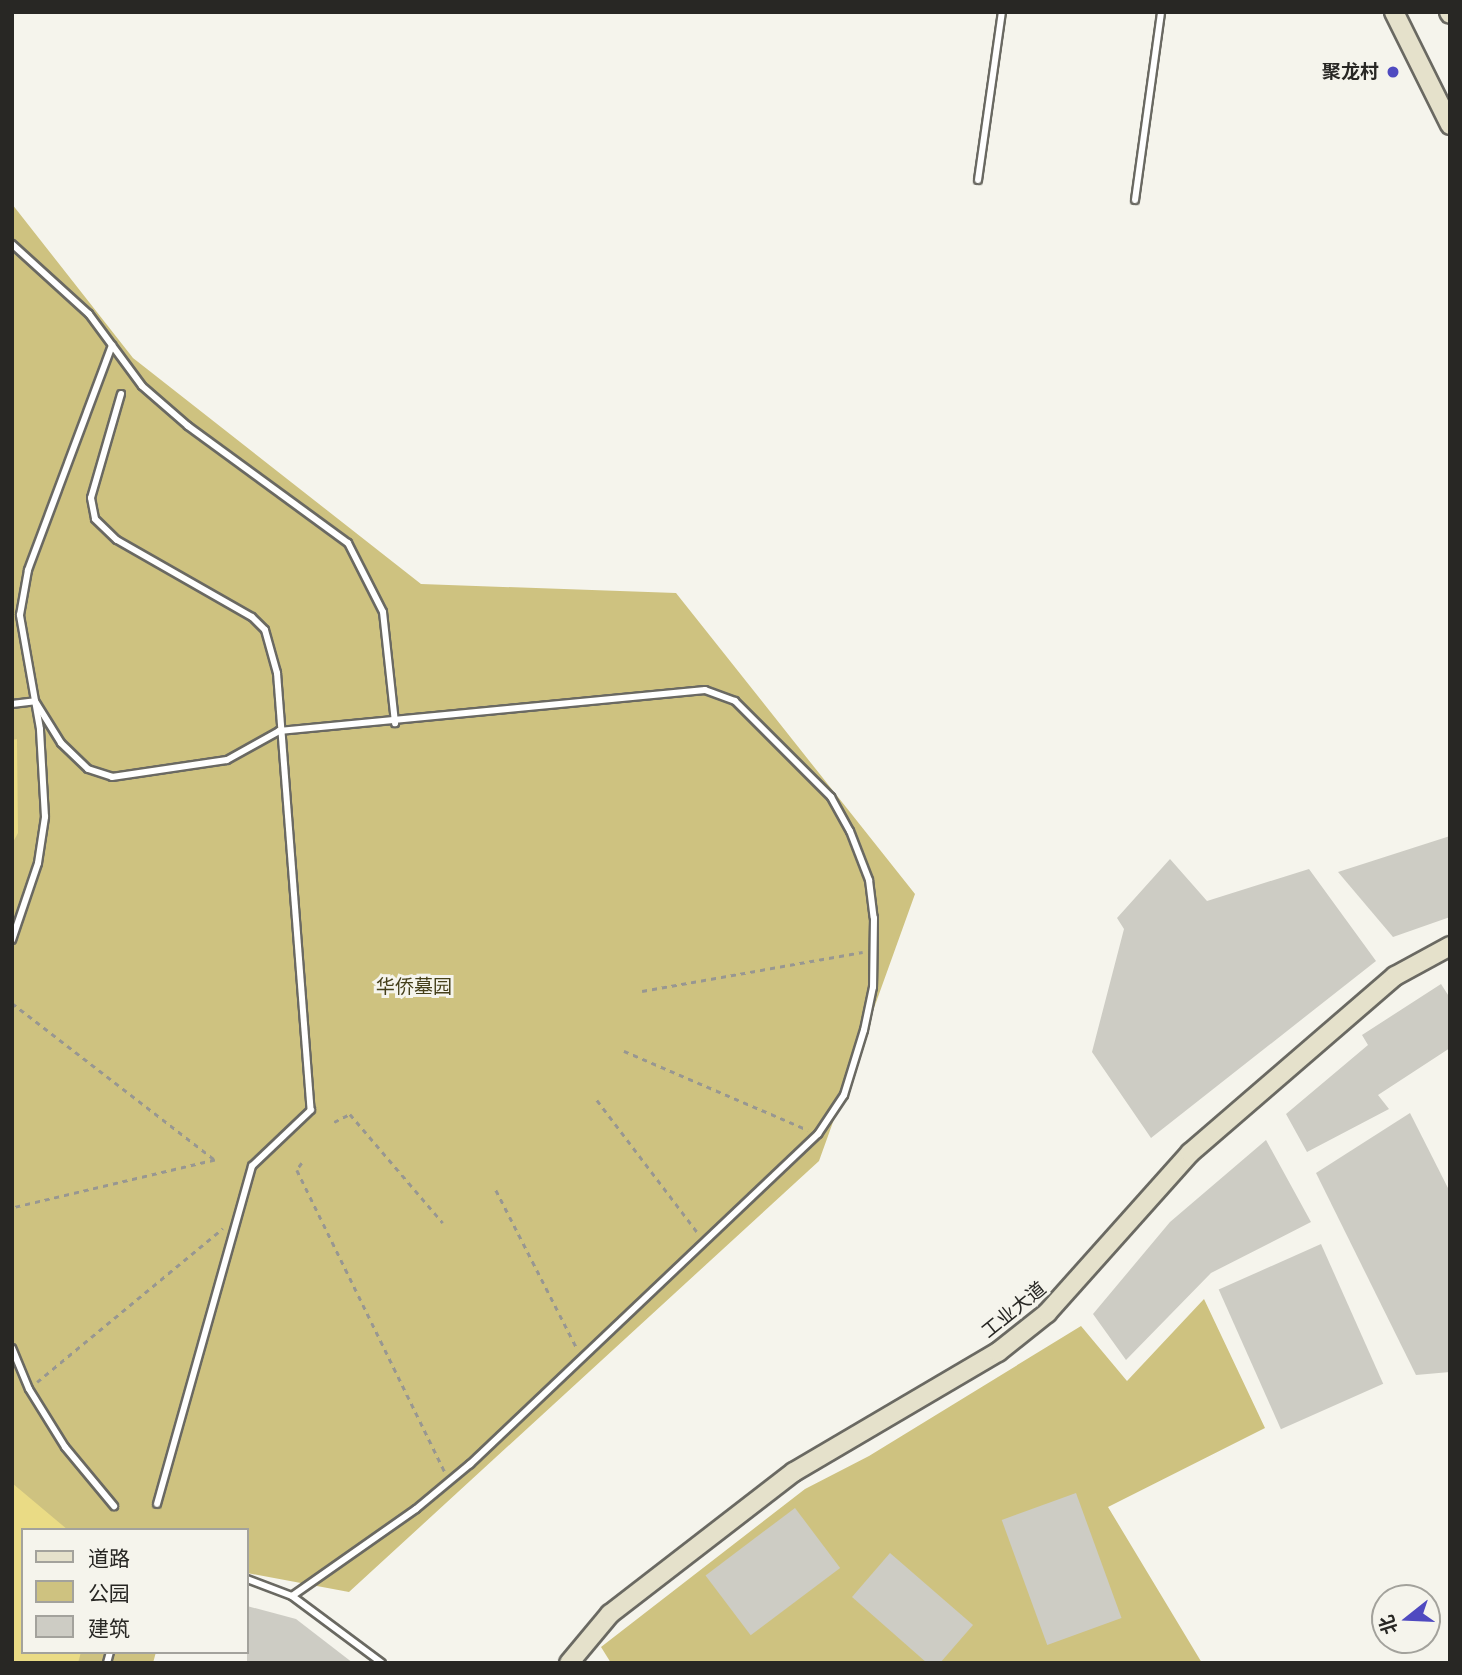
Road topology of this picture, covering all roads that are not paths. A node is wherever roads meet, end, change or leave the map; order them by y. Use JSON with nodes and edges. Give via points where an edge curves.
{"nodes":[{"id":1,"x":1002,"y":12,"type":"edge"},
{"id":2,"x":1161,"y":12,"type":"edge"},
{"id":3,"x":1394,"y":12,"type":"edge"},
{"id":4,"x":1450,"y":125,"type":"edge"},
{"id":5,"x":978,"y":180,"type":"dead end"},
{"id":6,"x":1135,"y":200,"type":"dead end"},
{"id":7,"x":12,"y":244,"type":"edge"},
{"id":8,"x":112,"y":345,"type":"junction"},
{"id":9,"x":121,"y":394,"type":"dead end"},
{"id":10,"x":35,"y":701,"type":"junction"},
{"id":11,"x":12,"y":704,"type":"edge"},
{"id":12,"x":395,"y":723,"type":"junction"},
{"id":13,"x":279,"y":731,"type":"junction"},
{"id":14,"x":12,"y":940,"type":"edge"},
{"id":15,"x":1450,"y":946,"type":"edge"},
{"id":16,"x":12,"y":1348,"type":"edge"},
{"id":17,"x":157,"y":1504,"type":"dead end"},
{"id":18,"x":114,"y":1506,"type":"dead end"},
{"id":19,"x":248,"y":1579,"type":"edge"},
{"id":20,"x":292,"y":1596,"type":"junction"},
{"id":21,"x":382,"y":1663,"type":"edge"},
{"id":22,"x":569,"y":1663,"type":"edge"}],
"edges":[{"from":1,"to":5,"type":"lane"},
{"from":2,"to":6,"type":"lane"},
{"from":3,"to":4,"type":"street"},
{"from":7,"to":8,"type":"lane","via":[[89,314]]},
{"from":8,"to":10,"type":"lane","via":[[29,570],[20,615]]},
{"from":8,"to":12,"type":"lane","via":[[142,386],[188,426],[348,543],[383,612]]},
{"from":9,"to":13,"type":"lane","via":[[91,498],[95,519],[117,540],[252,617],[265,631],[277,673]]},
{"from":10,"to":11,"type":"lane"},
{"from":10,"to":13,"type":"lane","via":[[61,743],[88,769],[112,777],[227,760]]},
{"from":10,"to":14,"type":"lane","via":[[45,817],[38,863]]},
{"from":12,"to":13,"type":"lane"},
{"from":12,"to":20,"type":"lane","via":[[705,690],[735,701],[831,797],[850,831],[869,880],[873,987],[851,1076],[818,1134],[450,1481]]},
{"from":13,"to":17,"type":"lane","via":[[311,1110],[252,1166]]},
{"from":15,"to":22,"type":"street","name":"工业大道","via":[[1395,976],[1190,1153],[1047,1313],[998,1352],[794,1472],[610,1614]]},
{"from":16,"to":18,"type":"lane","via":[[29,1389],[65,1447]]},
{"from":19,"to":20,"type":"lane"},
{"from":20,"to":21,"type":"lane"}]}
